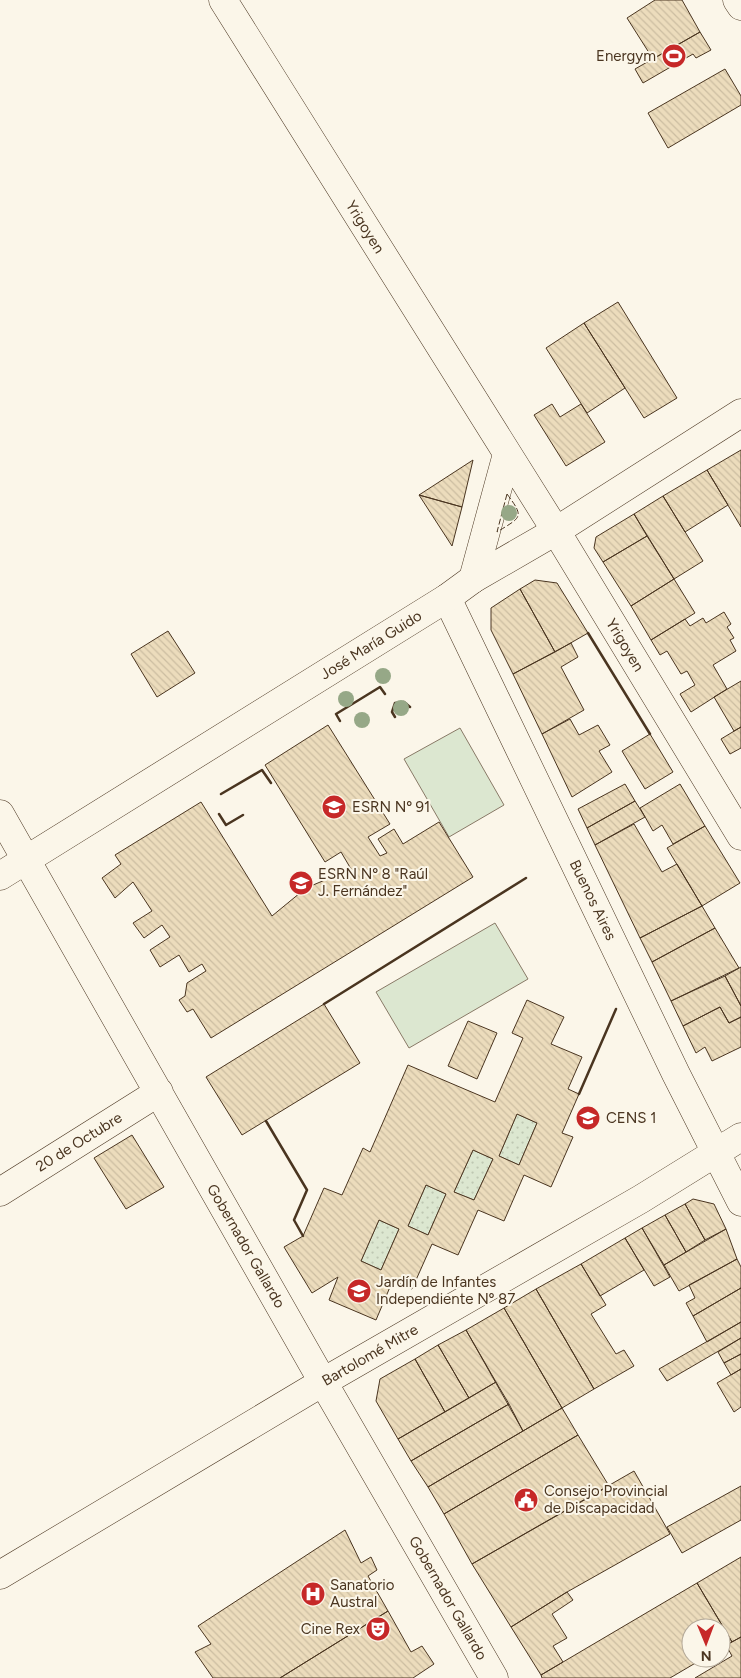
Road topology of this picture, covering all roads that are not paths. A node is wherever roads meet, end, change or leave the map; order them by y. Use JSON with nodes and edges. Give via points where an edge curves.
{"nodes":[{"id":1,"x":223,"y":0,"type":"edge"},
{"id":2,"x":737,"y":0,"type":"edge"},
{"id":3,"x":741,"y":6,"type":"edge"},
{"id":4,"x":741,"y":413,"type":"edge"},
{"id":5,"x":507,"y":454,"type":"junction"},
{"id":6,"x":556,"y":531,"type":"junction"},
{"id":7,"x":474,"y":579,"type":"junction"},
{"id":8,"x":447,"y":598,"type":"junction"},
{"id":9,"x":0,"y":814,"type":"edge"},
{"id":10,"x":741,"y":836,"type":"edge"},
{"id":11,"x":27,"y":859,"type":"junction"},
{"id":12,"x":0,"y":876,"type":"edge"},
{"id":13,"x":159,"y":1092,"type":"junction"},
{"id":14,"x":741,"y":1137,"type":"edge"},
{"id":15,"x":717,"y":1152,"type":"junction"},
{"id":16,"x":0,"y":1192,"type":"edge"},
{"id":17,"x":741,"y":1202,"type":"edge"},
{"id":18,"x":323,"y":1382,"type":"junction"},
{"id":19,"x":0,"y":1575,"type":"edge"},
{"id":20,"x":494,"y":1678,"type":"edge"}],
"edges":[{"from":1,"to":5,"type":"street","name":"Yrigoyen"},
{"from":2,"to":3,"type":"street"},
{"from":4,"to":6,"type":"street","name":"José María Guido"},
{"from":5,"to":6,"type":"street","name":"Yrigoyen"},
{"from":5,"to":7,"type":"street"},
{"from":6,"to":7,"type":"street","name":"José María Guido"},
{"from":6,"to":10,"type":"street","name":"Yrigoyen"},
{"from":7,"to":8,"type":"street","name":"José María Guido"},
{"from":8,"to":11,"type":"street","name":"José María Guido"},
{"from":8,"to":15,"type":"street","name":"Buenos Aires","via":[[676,1074]]},
{"from":9,"to":11,"type":"street","name":"Gobernador Gallardo"},
{"from":11,"to":12,"type":"street","name":"José María Guido"},
{"from":11,"to":13,"type":"street","name":"Gobernador Gallardo"},
{"from":13,"to":16,"type":"street","name":"20 de Octubre"},
{"from":13,"to":18,"type":"street","name":"Gobernador Gallardo"},
{"from":14,"to":15,"type":"street","name":"Bartolomé Mitre"},
{"from":15,"to":17,"type":"street","name":"Buenos Aires"},
{"from":15,"to":18,"type":"street","name":"Bartolomé Mitre"},
{"from":18,"to":19,"type":"street","name":"Bartolomé Mitre"},
{"from":18,"to":20,"type":"street","name":"Gobernador Gallardo"}]}
